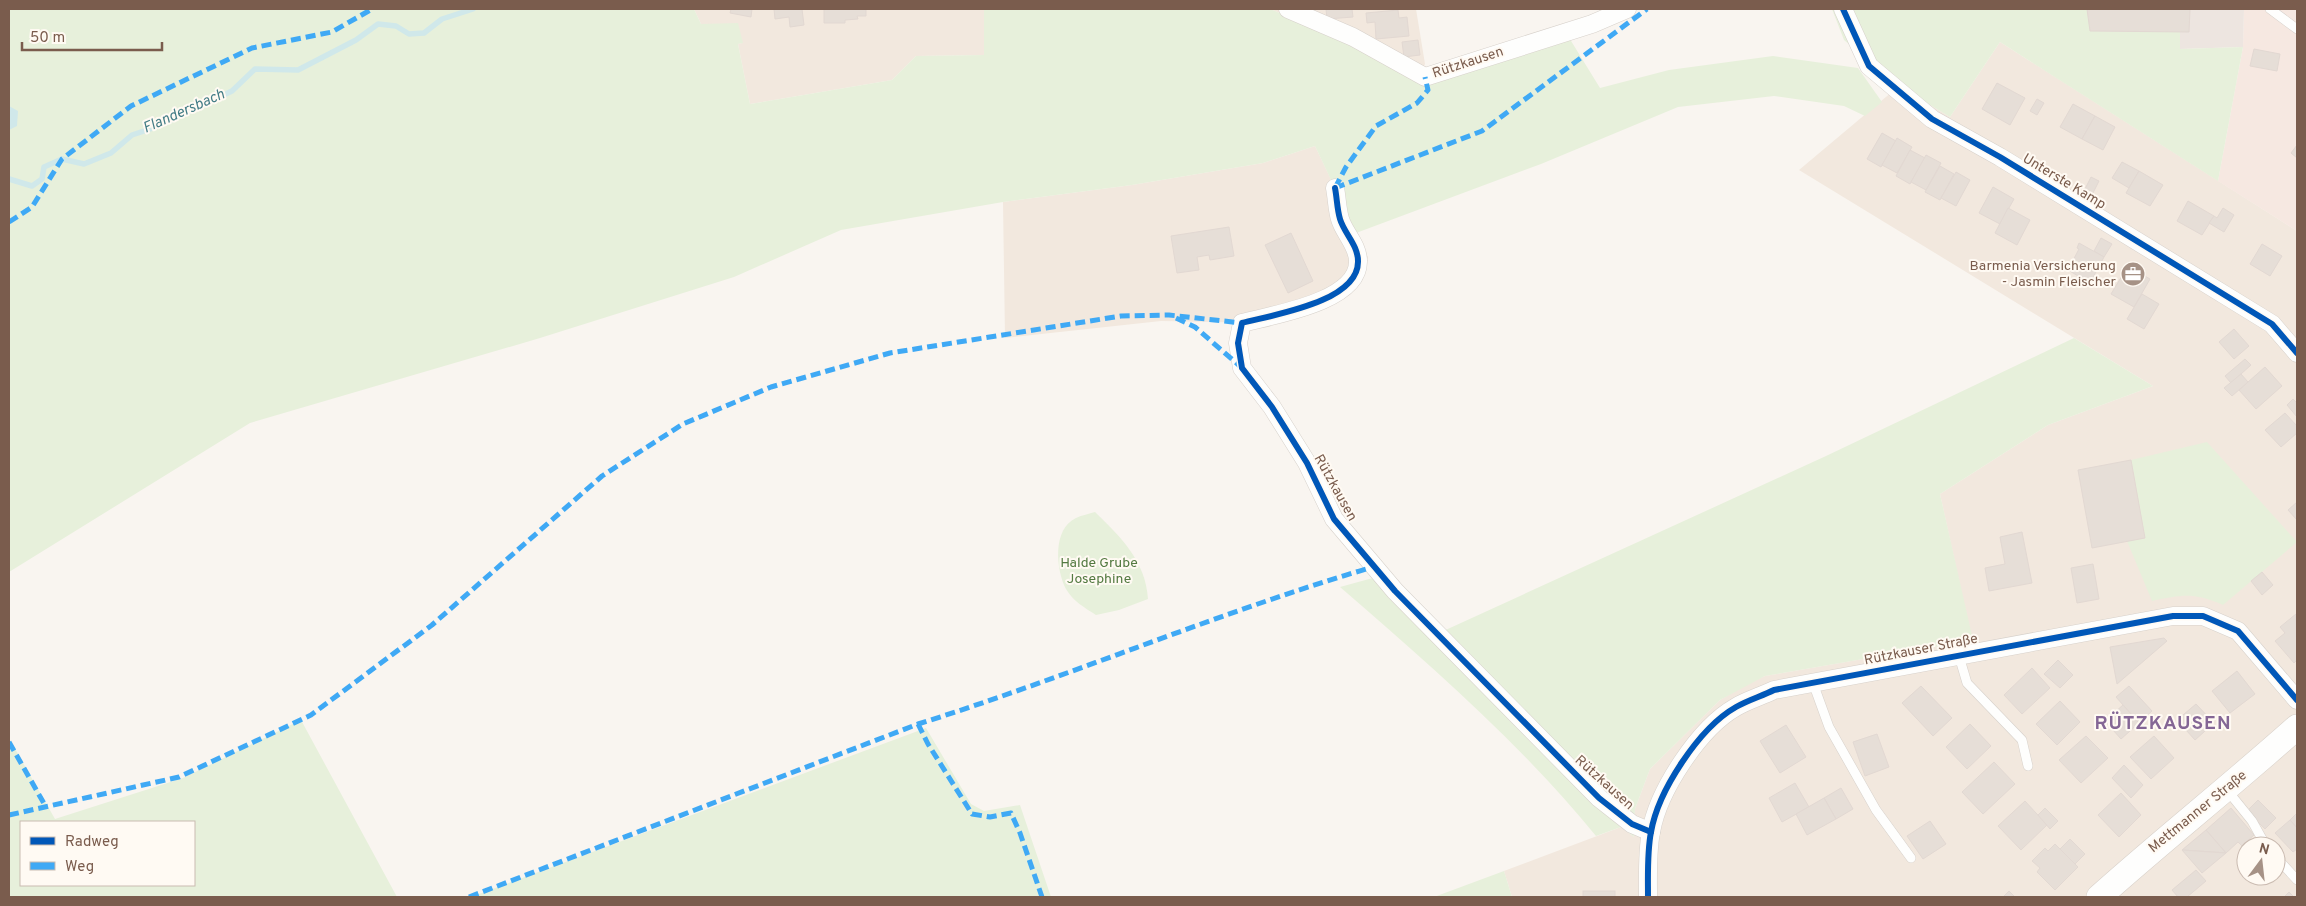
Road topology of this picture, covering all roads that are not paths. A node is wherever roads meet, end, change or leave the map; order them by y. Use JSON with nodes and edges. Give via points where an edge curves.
{"nodes":[{"id":1,"x":1288,"y":9,"type":"edge"},
{"id":2,"x":1627,"y":9,"type":"edge"},
{"id":3,"x":1843,"y":9,"type":"edge"},
{"id":4,"x":2270,"y":9,"type":"edge"},
{"id":5,"x":2297,"y":29,"type":"edge"},
{"id":6,"x":1336,"y":188,"type":"dead end"},
{"id":7,"x":2297,"y":353,"type":"edge"},
{"id":8,"x":1959,"y":656,"type":"junction"},
{"id":9,"x":1813,"y":683,"type":"junction"},
{"id":10,"x":2297,"y":700,"type":"edge"},
{"id":11,"x":2297,"y":727,"type":"edge"},
{"id":12,"x":2028,"y":766,"type":"dead end"},
{"id":13,"x":2226,"y":790,"type":"junction"},
{"id":14,"x":1650,"y":832,"type":"junction"},
{"id":15,"x":2260,"y":836,"type":"edge"},
{"id":16,"x":1911,"y":858,"type":"dead end"},
{"id":17,"x":2286,"y":868,"type":"edge"},
{"id":18,"x":2297,"y":880,"type":"edge"},
{"id":19,"x":1648,"y":897,"type":"edge"},
{"id":20,"x":2100,"y":897,"type":"edge"}],
"edges":[{"from":1,"to":2,"type":"street","name":"Rützkausen","via":[[1353,38],[1425,77],[1592,24]]},
{"from":3,"to":7,"type":"street","name":"Unterste Kamp","via":[[1868,66],[1932,119],[2000,157],[2272,324]]},
{"from":4,"to":5,"type":"lane"},
{"from":6,"to":14,"type":"street","name":"Rützkausen","via":[[1340,220],[1354,245],[1358,262],[1354,277],[1334,295],[1242,323],[1238,343],[1242,368],[1272,407],[1307,463],[1334,519],[1373,568],[1599,798],[1632,824]]},
{"from":8,"to":9,"type":"street","name":"Rützkauser Straße"},
{"from":8,"to":10,"type":"street","name":"Rützkauser Straße","via":[[2173,616],[2203,616],[2238,631]]},
{"from":8,"to":12,"type":"lane","name":"Rützkauser Straße","via":[[1967,683],[2022,740]]},
{"from":9,"to":14,"type":"street","name":"Rützkauser Straße","via":[[1774,690],[1734,708],[1703,735],[1680,764],[1663,795]]},
{"from":9,"to":16,"type":"lane","via":[[1829,727],[1876,810]]},
{"from":11,"to":13,"type":"street","name":"Mettmanner Straße"},
{"from":13,"to":15,"type":"lane"},
{"from":13,"to":20,"type":"street","name":"Mettmanner Straße","via":[[2153,848]]},
{"from":14,"to":19,"type":"street","name":"Rützkauser Straße"},
{"from":17,"to":18,"type":"lane"}]}
